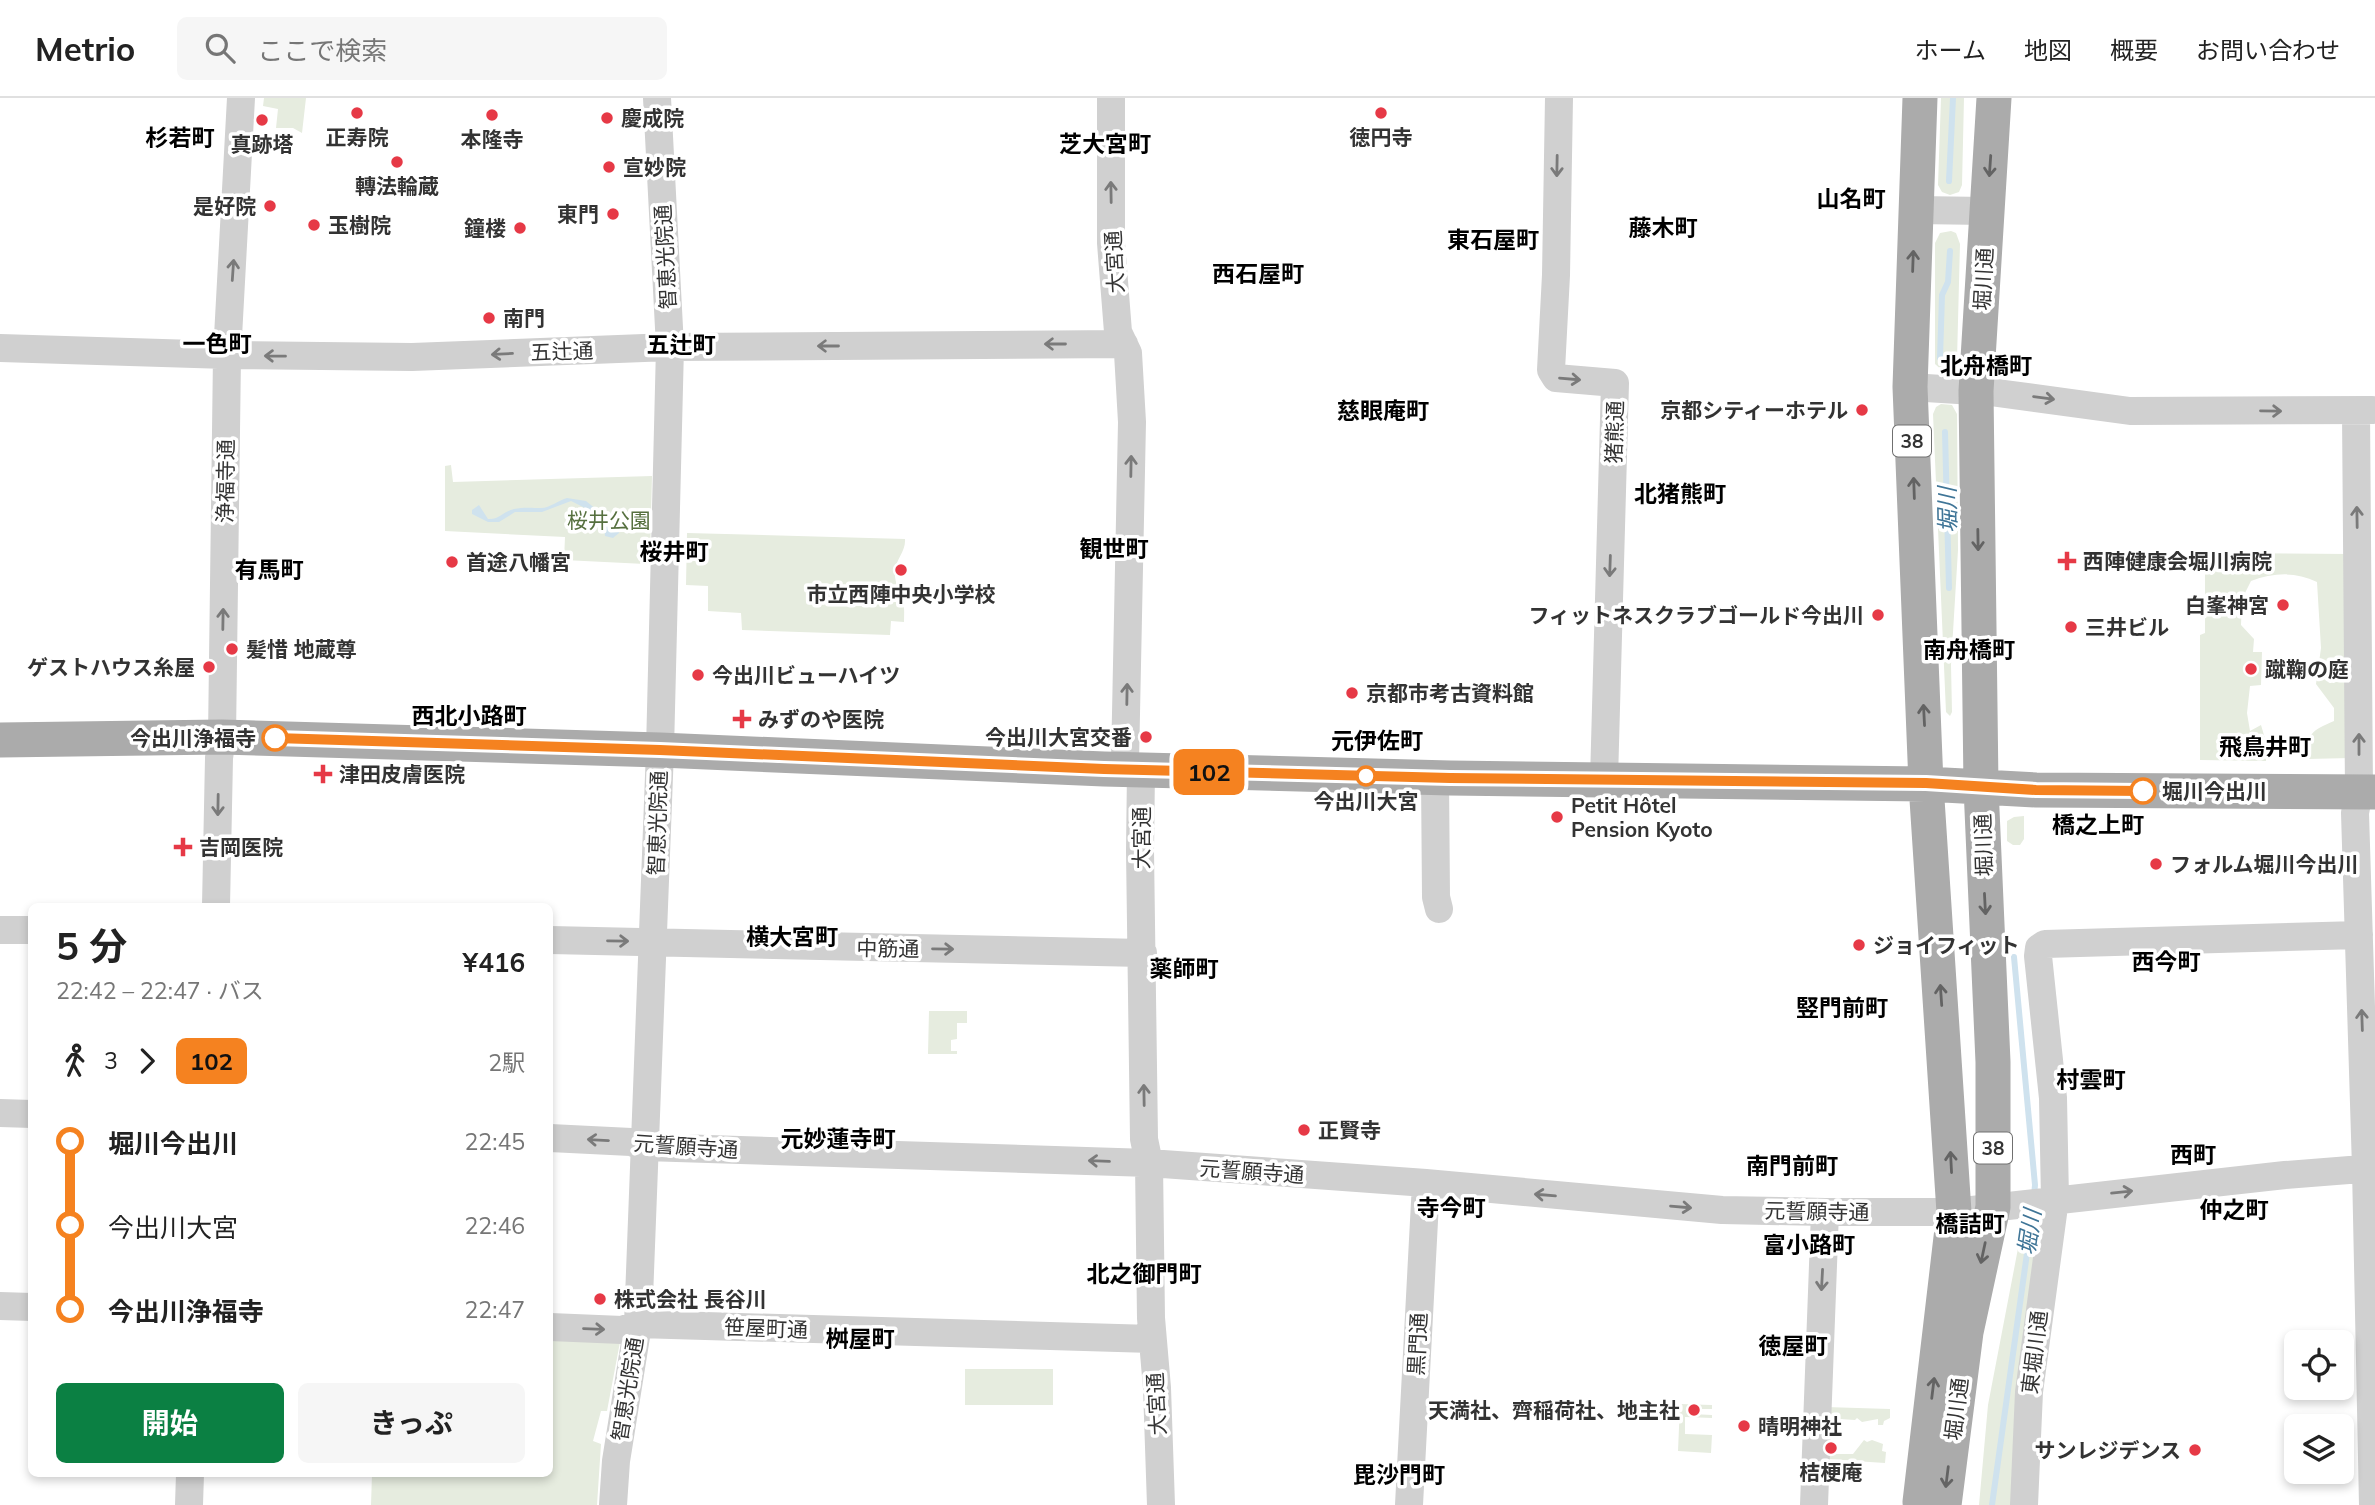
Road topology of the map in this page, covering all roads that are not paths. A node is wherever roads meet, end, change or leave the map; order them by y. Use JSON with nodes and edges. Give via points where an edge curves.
{"nodes":[{"id":1,"x":242,"y":98,"type":"edge"},
{"id":2,"x":657,"y":98,"type":"edge"},
{"id":3,"x":1111,"y":98,"type":"edge"},
{"id":4,"x":1559,"y":98,"type":"edge"},
{"id":5,"x":1920,"y":98,"type":"edge"},
{"id":6,"x":1994,"y":98,"type":"edge"},
{"id":7,"x":1915,"y":210,"type":"junction"},
{"id":8,"x":1987,"y":211,"type":"junction"},
{"id":9,"x":1124,"y":344,"type":"junction"},
{"id":10,"x":670,"y":347,"type":"junction"},
{"id":11,"x":0,"y":348,"type":"edge"},
{"id":12,"x":227,"y":355,"type":"junction"},
{"id":13,"x":1910,"y":387,"type":"junction"},
{"id":14,"x":1976,"y":391,"type":"junction"},
{"id":15,"x":2365,"y":410,"type":"edge"},
{"id":16,"x":222,"y":737,"type":"junction"},
{"id":17,"x":0,"y":740,"type":"edge"},
{"id":18,"x":660,"y":750,"type":"junction"},
{"id":19,"x":1141,"y":770,"type":"junction"},
{"id":20,"x":1435,"y":778,"type":"junction"},
{"id":21,"x":1604,"y":780,"type":"junction"},
{"id":22,"x":1926,"y":783,"type":"junction"},
{"id":23,"x":1980,"y":787,"type":"junction"},
{"id":24,"x":2367,"y":792,"type":"edge"},
{"id":25,"x":216,"y":903,"type":"edge"},
{"id":26,"x":1438,"y":909,"type":"dead end"},
{"id":27,"x":0,"y":930,"type":"edge"},
{"id":28,"x":28,"y":930,"type":"edge"},
{"id":29,"x":2359,"y":935,"type":"junction"},
{"id":30,"x":553,"y":940,"type":"edge"},
{"id":31,"x":652,"y":942,"type":"junction"},
{"id":32,"x":1143,"y":953,"type":"junction"},
{"id":33,"x":0,"y":1113,"type":"edge"},
{"id":34,"x":28,"y":1114,"type":"edge"},
{"id":35,"x":553,"y":1138,"type":"edge"},
{"id":36,"x":645,"y":1147,"type":"junction"},
{"id":37,"x":1149,"y":1163,"type":"junction"},
{"id":38,"x":2371,"y":1168,"type":"edge"},
{"id":39,"x":1426,"y":1183,"type":"junction"},
{"id":40,"x":2044,"y":1200,"type":"junction"},
{"id":41,"x":1993,"y":1207,"type":"junction"},
{"id":42,"x":1825,"y":1212,"type":"junction"},
{"id":43,"x":1954,"y":1212,"type":"junction"},
{"id":44,"x":0,"y":1306,"type":"edge"},
{"id":45,"x":28,"y":1307,"type":"edge"},
{"id":46,"x":638,"y":1324,"type":"junction"},
{"id":47,"x":553,"y":1327,"type":"edge"},
{"id":48,"x":1152,"y":1339,"type":"junction"},
{"id":49,"x":2373,"y":1362,"type":"edge"},
{"id":50,"x":190,"y":1477,"type":"edge"},
{"id":51,"x":189,"y":1505,"type":"edge"},
{"id":52,"x":613,"y":1505,"type":"edge"},
{"id":53,"x":1161,"y":1505,"type":"edge"},
{"id":54,"x":1409,"y":1505,"type":"edge"},
{"id":55,"x":1814,"y":1505,"type":"edge"},
{"id":56,"x":1920,"y":1505,"type":"edge"},
{"id":57,"x":1944,"y":1505,"type":"edge"},
{"id":58,"x":2024,"y":1505,"type":"edge"},
{"id":59,"x":2373,"y":1505,"type":"edge"}],
"edges":[{"from":12,"to":1,"type":"street","name":"浄福寺通","one_way":true},
{"from":2,"to":10,"type":"street","name":"智恵光院通"},
{"from":9,"to":3,"type":"street","name":"大宮通","one_way":true,"via":[[1118,332],[1111,243]]},
{"from":4,"to":21,"type":"street","name":"猪熊通","one_way":true,"via":[[1551,370],[1556,378],[1615,383]]},
{"from":5,"to":7,"type":"main road","name":"堀川通","number":"38"},
{"from":6,"to":8,"type":"main road","name":"堀川通","number":"38","one_way":true},
{"from":7,"to":8,"type":"street"},
{"from":13,"to":7,"type":"main road","name":"堀川通","number":"38","one_way":true},
{"from":8,"to":14,"type":"main road","name":"堀川通","number":"38"},
{"from":9,"to":10,"type":"street","name":"五辻通","one_way":true},
{"from":19,"to":9,"type":"street","name":"大宮通","one_way":true,"via":[[1125,762],[1132,422]]},
{"from":10,"to":12,"type":"street","name":"五辻通","one_way":true,"via":[[412,357]]},
{"from":10,"to":18,"type":"street","name":"智恵光院通"},
{"from":11,"to":12,"type":"street","name":"五辻通"},
{"from":16,"to":12,"type":"street","name":"浄福寺通","one_way":true},
{"from":13,"to":14,"type":"street"},
{"from":22,"to":13,"type":"main road","name":"堀川通","number":"38","one_way":true},
{"from":14,"to":15,"type":"street","one_way":true,"via":[[2130,411]]},
{"from":14,"to":23,"type":"main road","name":"堀川通","number":"38","one_way":true},
{"from":24,"to":15,"type":"street","one_way":true},
{"from":16,"to":17,"type":"main road"},
{"from":16,"to":18,"type":"main road"},
{"from":16,"to":25,"type":"street","name":"浄福寺通","one_way":true},
{"from":18,"to":19,"type":"main road"},
{"from":18,"to":31,"type":"street","name":"智恵光院通"},
{"from":19,"to":20,"type":"main road"},
{"from":19,"to":32,"type":"street","name":"大宮通"},
{"from":20,"to":21,"type":"main road"},
{"from":20,"to":26,"type":"street"},
{"from":21,"to":22,"type":"main road"},
{"from":22,"to":23,"type":"main road"},
{"from":43,"to":22,"type":"main road","name":"堀川通","number":"38","one_way":true},
{"from":23,"to":24,"type":"main road"},
{"from":23,"to":41,"type":"main road","name":"堀川通","number":"38","one_way":true,"via":[[1993,1062]]},
{"from":24,"to":29,"type":"street","via":[[2355,813]]},
{"from":27,"to":28,"type":"street"},
{"from":38,"to":29,"type":"street","one_way":true},
{"from":29,"to":40,"type":"street","name":"東堀川通","via":[[2045,944],[2039,948],[2053,1098]]},
{"from":30,"to":31,"type":"street","name":"中筋通","one_way":true},
{"from":31,"to":32,"type":"street","name":"中筋通","one_way":true},
{"from":31,"to":36,"type":"street","name":"智恵光院通"},
{"from":37,"to":32,"type":"street","name":"大宮通","one_way":true,"via":[[1144,1139]]},
{"from":33,"to":34,"type":"street"},
{"from":36,"to":35,"type":"street","name":"元誓願寺通","one_way":true,"via":[[631,1142]]},
{"from":37,"to":36,"type":"street","name":"元誓願寺通","one_way":true},
{"from":36,"to":46,"type":"street","name":"智恵光院通"},
{"from":37,"to":39,"type":"street","name":"元誓願寺通"},
{"from":37,"to":48,"type":"street","name":"大宮通"},
{"from":40,"to":38,"type":"street","one_way":true},
{"from":38,"to":49,"type":"street"},
{"from":39,"to":42,"type":"street","name":"元誓願寺通","via":[[1722,1210]]},
{"from":39,"to":54,"type":"street","name":"黒門通"},
{"from":40,"to":41,"type":"street","name":"元誓願寺通"},
{"from":40,"to":58,"type":"street","name":"東堀川通"},
{"from":41,"to":43,"type":"street","name":"元誓願寺通"},
{"from":41,"to":57,"type":"main road","name":"堀川通","number":"38","one_way":true,"via":[[1966,1332]]},
{"from":42,"to":43,"type":"street","name":"元誓願寺通"},
{"from":42,"to":55,"type":"street","one_way":true},
{"from":56,"to":43,"type":"main road","name":"堀川通","number":"38","one_way":true},
{"from":44,"to":45,"type":"street"},
{"from":47,"to":46,"type":"street","name":"笹屋町通","one_way":true,"via":[[622,1330]]},
{"from":46,"to":48,"type":"street","name":"笹屋町通"},
{"from":46,"to":52,"type":"street","name":"智恵光院通"},
{"from":48,"to":53,"type":"street","name":"大宮通"},
{"from":49,"to":59,"type":"street"},
{"from":50,"to":51,"type":"street"}]}
